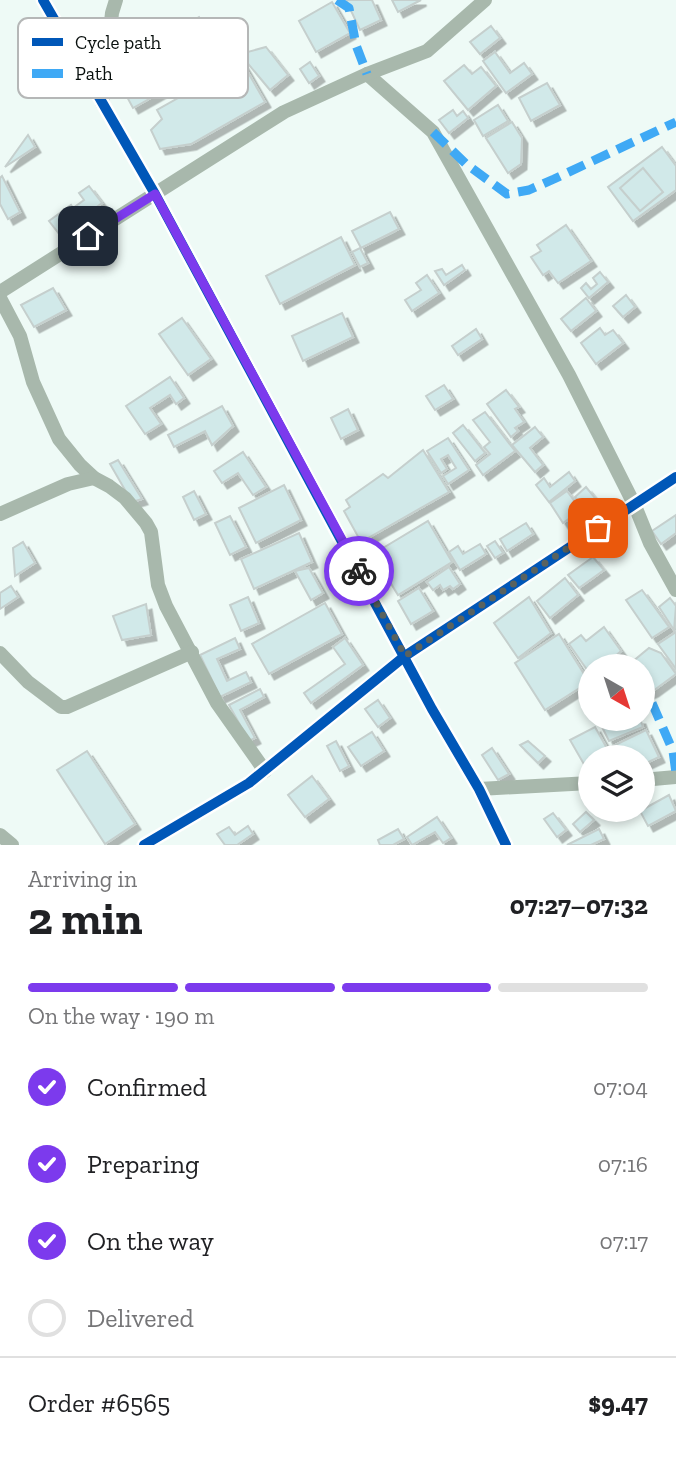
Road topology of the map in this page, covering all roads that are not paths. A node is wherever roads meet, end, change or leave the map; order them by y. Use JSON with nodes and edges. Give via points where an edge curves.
{"nodes":[{"id":1,"x":43,"y":0,"type":"edge"},
{"id":2,"x":116,"y":0,"type":"edge"},
{"id":3,"x":485,"y":0,"type":"edge"},
{"id":4,"x":53,"y":18,"type":"edge"},
{"id":5,"x":112,"y":18,"type":"edge"},
{"id":6,"x":367,"y":74,"type":"junction"},
{"id":7,"x":99,"y":98,"type":"edge"},
{"id":8,"x":103,"y":98,"type":"edge"},
{"id":9,"x":102,"y":103,"type":"junction"},
{"id":10,"x":155,"y":194,"type":"junction"},
{"id":11,"x":0,"y":292,"type":"edge"},
{"id":12,"x":0,"y":298,"type":"edge"},
{"id":13,"x":676,"y":477,"type":"edge"},
{"id":14,"x":94,"y":478,"type":"junction"},
{"id":15,"x":635,"y":506,"type":"junction"},
{"id":16,"x":0,"y":514,"type":"edge"},
{"id":17,"x":676,"y":590,"type":"edge"},
{"id":18,"x":192,"y":652,"type":"junction"},
{"id":19,"x":0,"y":653,"type":"edge"},
{"id":20,"x":405,"y":656,"type":"junction"},
{"id":21,"x":265,"y":771,"type":"junction"},
{"id":22,"x":676,"y":776,"type":"edge"},
{"id":23,"x":655,"y":778,"type":"edge"},
{"id":24,"x":578,"y":784,"type":"edge"},
{"id":25,"x":479,"y":789,"type":"junction"},
{"id":26,"x":0,"y":835,"type":"edge"},
{"id":27,"x":504,"y":844,"type":"edge"},
{"id":28,"x":12,"y":845,"type":"edge"},
{"id":29,"x":145,"y":845,"type":"edge"}],
"edges":[{"from":1,"to":4,"type":"street"},
{"from":2,"to":5,"type":"street"},
{"from":3,"to":6,"type":"street","via":[[427,51]]},
{"from":6,"to":10,"type":"street","via":[[284,112]]},
{"from":6,"to":15,"type":"street","via":[[433,132],[569,375]]},
{"from":7,"to":9,"type":"street"},
{"from":8,"to":9,"type":"street"},
{"from":9,"to":10,"type":"street"},
{"from":10,"to":11,"type":"street"},
{"from":10,"to":20,"type":"street"},
{"from":12,"to":14,"type":"street","via":[[20,336],[44,410],[59,439]]},
{"from":13,"to":15,"type":"street"},
{"from":14,"to":16,"type":"street","via":[[68,484]]},
{"from":14,"to":18,"type":"street","via":[[125,498],[146,523],[158,585]]},
{"from":15,"to":17,"type":"street"},
{"from":15,"to":20,"type":"street"},
{"from":18,"to":19,"type":"street","via":[[67,707],[28,682]]},
{"from":18,"to":21,"type":"street","via":[[217,703]]},
{"from":20,"to":21,"type":"street"},
{"from":20,"to":25,"type":"street"},
{"from":21,"to":29,"type":"street"},
{"from":22,"to":23,"type":"street"},
{"from":24,"to":25,"type":"street"},
{"from":25,"to":27,"type":"street"},
{"from":26,"to":28,"type":"street"}]}
